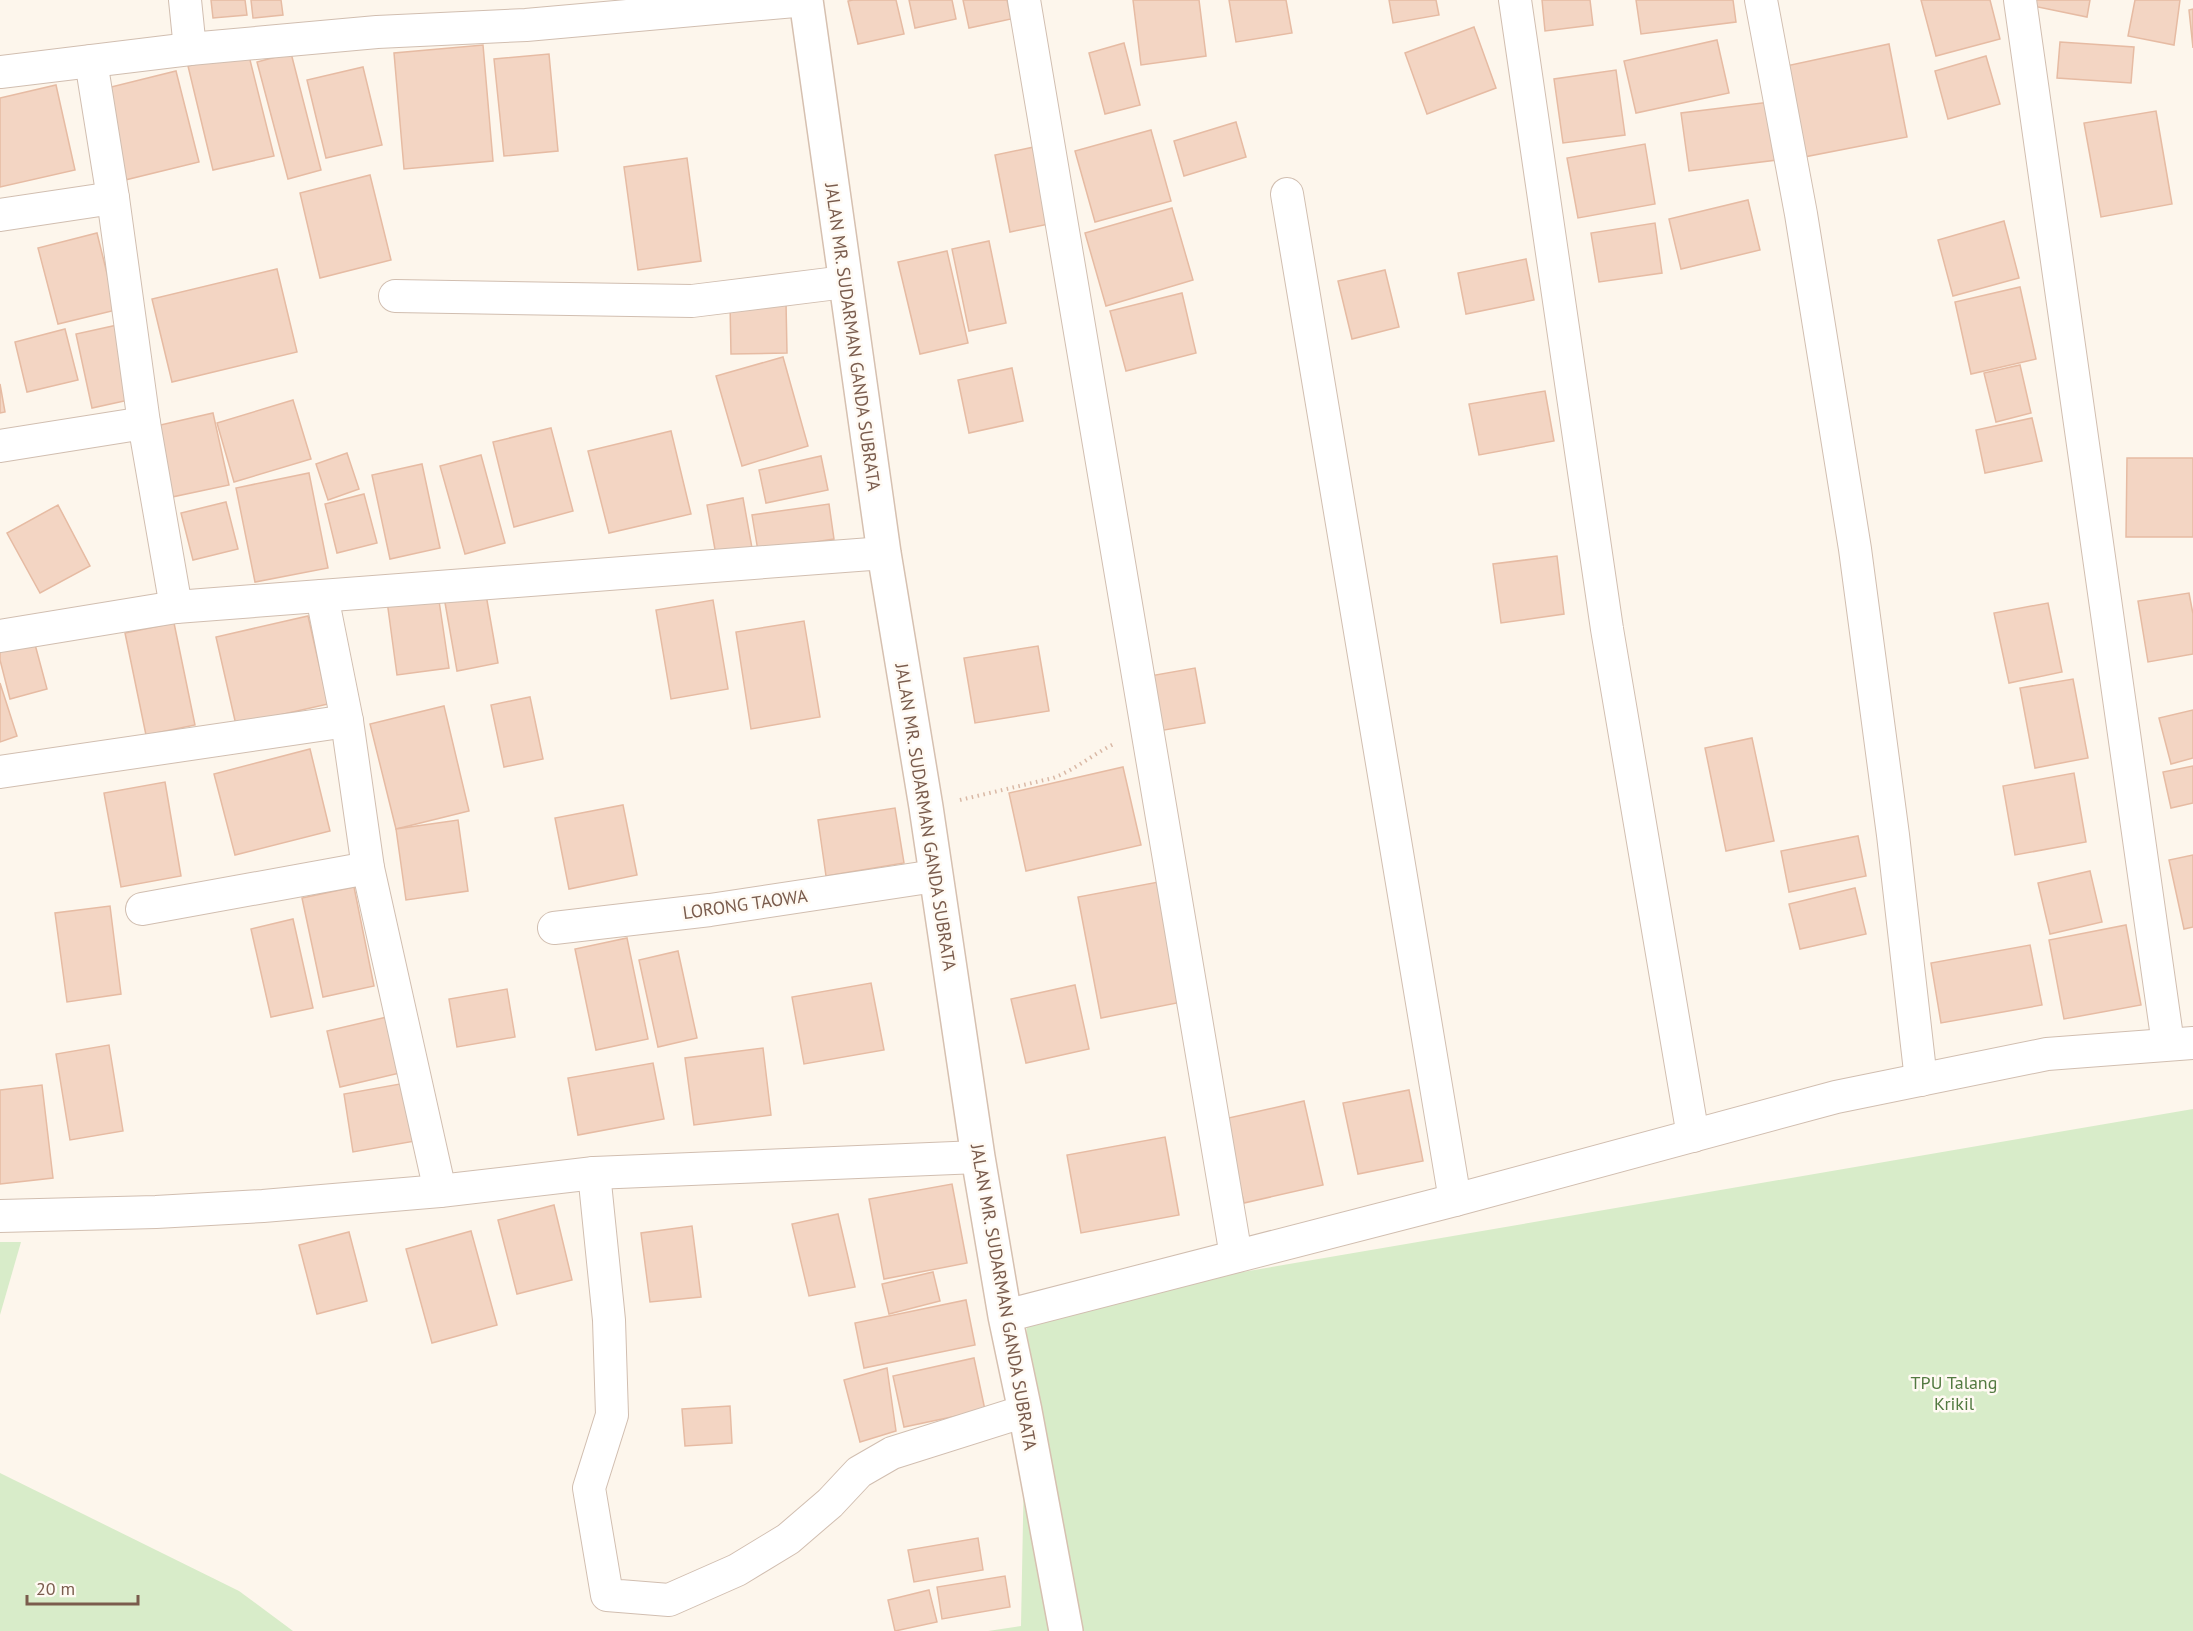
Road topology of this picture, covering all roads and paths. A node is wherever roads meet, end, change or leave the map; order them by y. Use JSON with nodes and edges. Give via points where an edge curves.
{"nodes":[{"id":1,"x":185,"y":0,"type":"edge"},
{"id":2,"x":806,"y":0,"type":"edge"},
{"id":3,"x":1024,"y":0,"type":"edge"},
{"id":4,"x":1515,"y":0,"type":"edge"},
{"id":5,"x":1761,"y":0,"type":"edge"},
{"id":6,"x":2020,"y":0,"type":"edge"},
{"id":7,"x":190,"y":49,"type":"junction"},
{"id":8,"x":91,"y":61,"type":"junction"},
{"id":9,"x":0,"y":72,"type":"edge"},
{"id":10,"x":1287,"y":194,"type":"dead end"},
{"id":11,"x":113,"y":198,"type":"junction"},
{"id":12,"x":0,"y":215,"type":"edge"},
{"id":13,"x":845,"y":282,"type":"junction"},
{"id":14,"x":395,"y":296,"type":"dead end"},
{"id":15,"x":144,"y":423,"type":"junction"},
{"id":16,"x":0,"y":446,"type":"edge"},
{"id":17,"x":884,"y":553,"type":"junction"},
{"id":18,"x":322,"y":596,"type":"junction"},
{"id":19,"x":176,"y":607,"type":"junction"},
{"id":20,"x":0,"y":636,"type":"edge"},
{"id":21,"x":347,"y":721,"type":"junction"},
{"id":22,"x":1147,"y":737,"type":"junction"},
{"id":23,"x":0,"y":772,"type":"edge"},
{"id":24,"x":926,"y":807,"type":"junction"},
{"id":25,"x":368,"y":868,"type":"junction"},
{"id":26,"x":935,"y":876,"type":"junction"},
{"id":27,"x":142,"y":909,"type":"dead end"},
{"id":28,"x":554,"y":928,"type":"dead end"},
{"id":29,"x":2181,"y":1043,"type":"edge"},
{"id":30,"x":1921,"y":1080,"type":"junction"},
{"id":31,"x":1693,"y":1136,"type":"junction"},
{"id":32,"x":978,"y":1157,"type":"junction"},
{"id":33,"x":594,"y":1173,"type":"junction"},
{"id":34,"x":440,"y":1191,"type":"junction"},
{"id":35,"x":1455,"y":1200,"type":"junction"},
{"id":36,"x":0,"y":1216,"type":"edge"},
{"id":37,"x":1236,"y":1256,"type":"junction"},
{"id":38,"x":1005,"y":1316,"type":"junction"},
{"id":39,"x":1025,"y":1412,"type":"junction"},
{"id":40,"x":1066,"y":1631,"type":"edge"}],
"edges":[{"from":1,"to":7,"type":"street"},
{"from":2,"to":7,"type":"street"},
{"from":2,"to":13,"type":"street","name":"JALAN MR. SUDARMAN GANDA SUBRATA"},
{"from":3,"to":22,"type":"street"},
{"from":4,"to":31,"type":"street","via":[[1607,629]]},
{"from":5,"to":30,"type":"street","via":[[1801,214],[1855,549]]},
{"from":6,"to":29,"type":"street"},
{"from":7,"to":8,"type":"street"},
{"from":8,"to":9,"type":"street"},
{"from":8,"to":11,"type":"street"},
{"from":10,"to":35,"type":"street"},
{"from":11,"to":12,"type":"street"},
{"from":11,"to":15,"type":"street"},
{"from":13,"to":14,"type":"street","via":[[692,301]]},
{"from":13,"to":17,"type":"street","name":"JALAN MR. SUDARMAN GANDA SUBRATA"},
{"from":15,"to":16,"type":"street"},
{"from":15,"to":19,"type":"street"},
{"from":17,"to":18,"type":"street"},
{"from":17,"to":24,"type":"street","name":"JALAN MR. SUDARMAN GANDA SUBRATA"},
{"from":18,"to":19,"type":"street"},
{"from":18,"to":21,"type":"street"},
{"from":19,"to":20,"type":"street"},
{"from":21,"to":23,"type":"street"},
{"from":21,"to":25,"type":"street"},
{"from":22,"to":24,"type":"path","via":[[1118,742],[1053,778]]},
{"from":22,"to":37,"type":"street"},
{"from":24,"to":26,"type":"street","name":"JALAN MR. SUDARMAN GANDA SUBRATA"},
{"from":25,"to":27,"type":"street"},
{"from":25,"to":34,"type":"street"},
{"from":26,"to":28,"type":"street","name":"LORONG TAOWA","via":[[710,910]]},
{"from":26,"to":32,"type":"street","name":"JALAN MR. SUDARMAN GANDA SUBRATA"},
{"from":29,"to":30,"type":"street","via":[[2047,1054]]},
{"from":30,"to":31,"type":"street","via":[[1836,1097]]},
{"from":31,"to":35,"type":"street"},
{"from":32,"to":33,"type":"street"},
{"from":32,"to":38,"type":"street","name":"JALAN MR. SUDARMAN GANDA SUBRATA"},
{"from":33,"to":34,"type":"street"},
{"from":33,"to":39,"type":"street","via":[[609,1320],[612,1415],[589,1488],[607,1595],[669,1600],[737,1570],[788,1539],[859,1472],[892,1453]]},
{"from":34,"to":36,"type":"street","via":[[263,1206]]},
{"from":35,"to":37,"type":"street"},
{"from":37,"to":38,"type":"street"},
{"from":38,"to":39,"type":"street","name":"JALAN MR. SUDARMAN GANDA SUBRATA"},
{"from":39,"to":40,"type":"street","name":"JALAN MR. SUDARMAN GANDA SUBRATA"}]}
